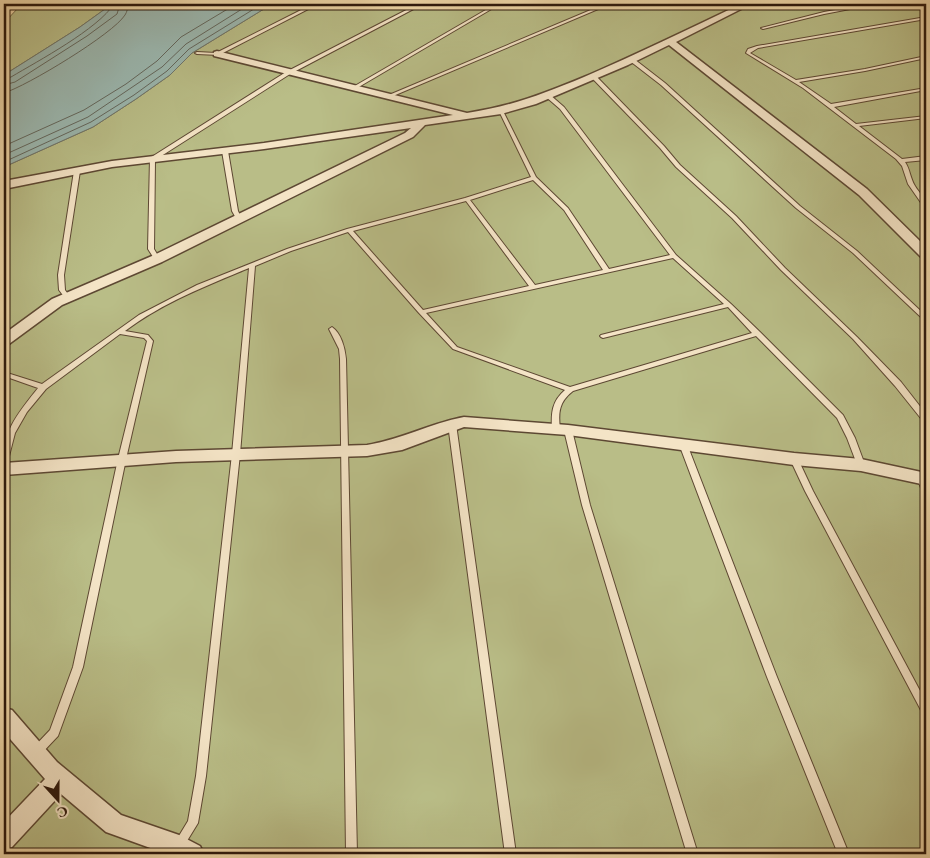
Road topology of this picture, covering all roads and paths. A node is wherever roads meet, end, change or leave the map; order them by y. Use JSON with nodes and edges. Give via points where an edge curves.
{"nodes":[{"id":1,"x":316,"y":4,"type":"edge"},
{"id":2,"x":421,"y":4,"type":"edge"},
{"id":3,"x":498,"y":4,"type":"edge"},
{"id":4,"x":608,"y":4,"type":"edge"},
{"id":5,"x":747,"y":4,"type":"edge"},
{"id":6,"x":874,"y":4,"type":"edge"},
{"id":7,"x":926,"y":18,"type":"edge"},
{"id":8,"x":763,"y":28,"type":"dead end"},
{"id":9,"x":670,"y":42,"type":"junction"},
{"id":10,"x":197,"y":53,"type":"dead end"},
{"id":11,"x":217,"y":54,"type":"junction"},
{"id":12,"x":926,"y":57,"type":"edge"},
{"id":13,"x":632,"y":60,"type":"junction"},
{"id":14,"x":288,"y":73,"type":"junction"},
{"id":15,"x":593,"y":76,"type":"junction"},
{"id":16,"x":795,"y":81,"type":"junction"},
{"id":17,"x":355,"y":87,"type":"junction"},
{"id":18,"x":926,"y":89,"type":"edge"},
{"id":19,"x":391,"y":95,"type":"junction"},
{"id":20,"x":547,"y":95,"type":"junction"},
{"id":21,"x":830,"y":106,"type":"junction"},
{"id":22,"x":501,"y":111,"type":"junction"},
{"id":23,"x":470,"y":116,"type":"junction"},
{"id":24,"x":926,"y":117,"type":"edge"},
{"id":25,"x":421,"y":124,"type":"junction"},
{"id":26,"x":856,"y":126,"type":"junction"},
{"id":27,"x":225,"y":151,"type":"junction"},
{"id":28,"x":152,"y":158,"type":"junction"},
{"id":29,"x":926,"y":158,"type":"edge"},
{"id":30,"x":901,"y":161,"type":"junction"},
{"id":31,"x":77,"y":171,"type":"junction"},
{"id":32,"x":534,"y":178,"type":"junction"},
{"id":33,"x":4,"y":185,"type":"edge"},
{"id":34,"x":468,"y":199,"type":"junction"},
{"id":35,"x":926,"y":206,"type":"edge"},
{"id":36,"x":239,"y":219,"type":"junction"},
{"id":37,"x":349,"y":230,"type":"junction"},
{"id":38,"x":926,"y":254,"type":"edge"},
{"id":39,"x":674,"y":256,"type":"junction"},
{"id":40,"x":157,"y":259,"type":"junction"},
{"id":41,"x":252,"y":265,"type":"junction"},
{"id":42,"x":607,"y":271,"type":"junction"},
{"id":43,"x":533,"y":287,"type":"junction"},
{"id":44,"x":67,"y":297,"type":"junction"},
{"id":45,"x":729,"y":305,"type":"junction"},
{"id":46,"x":421,"y":312,"type":"junction"},
{"id":47,"x":926,"y":318,"type":"edge"},
{"id":48,"x":332,"y":329,"type":"dead end"},
{"id":49,"x":120,"y":332,"type":"junction"},
{"id":50,"x":758,"y":333,"type":"junction"},
{"id":51,"x":602,"y":336,"type":"dead end"},
{"id":52,"x":4,"y":342,"type":"edge"},
{"id":53,"x":4,"y":374,"type":"edge"},
{"id":54,"x":43,"y":387,"type":"junction"},
{"id":55,"x":570,"y":389,"type":"junction"},
{"id":56,"x":926,"y":419,"type":"edge"},
{"id":57,"x":452,"y":424,"type":"junction"},
{"id":58,"x":562,"y":430,"type":"junction"},
{"id":59,"x":683,"y":444,"type":"junction"},
{"id":60,"x":344,"y":452,"type":"junction"},
{"id":61,"x":236,"y":454,"type":"junction"},
{"id":62,"x":122,"y":459,"type":"junction"},
{"id":63,"x":794,"y":459,"type":"junction"},
{"id":64,"x":4,"y":460,"type":"edge"},
{"id":65,"x":861,"y":465,"type":"junction"},
{"id":66,"x":4,"y":469,"type":"edge"},
{"id":67,"x":925,"y":482,"type":"edge"},
{"id":68,"x":926,"y":711,"type":"edge"},
{"id":69,"x":4,"y":718,"type":"edge"},
{"id":70,"x":35,"y":754,"type":"junction"},
{"id":71,"x":60,"y":779,"type":"junction"},
{"id":72,"x":4,"y":839,"type":"edge"},
{"id":73,"x":181,"y":852,"type":"edge"},
{"id":74,"x":352,"y":854,"type":"edge"},
{"id":75,"x":512,"y":854,"type":"edge"},
{"id":76,"x":693,"y":854,"type":"edge"},
{"id":77,"x":844,"y":854,"type":"edge"}],
"edges":[{"from":1,"to":11,"type":"lane"},
{"from":2,"to":14,"type":"lane"},
{"from":3,"to":17,"type":"lane"},
{"from":4,"to":19,"type":"lane"},
{"from":5,"to":9,"type":"street"},
{"from":6,"to":8,"type":"lane"},
{"from":7,"to":16,"type":"lane","via":[[756,47],[748,53]]},
{"from":9,"to":13,"type":"street"},
{"from":9,"to":38,"type":"street","via":[[863,192]]},
{"from":10,"to":11,"type":"lane"},
{"from":11,"to":14,"type":"street"},
{"from":12,"to":16,"type":"lane"},
{"from":13,"to":15,"type":"street"},
{"from":13,"to":47,"type":"lane","via":[[664,84]]},
{"from":14,"to":17,"type":"street"},
{"from":14,"to":28,"type":"lane"},
{"from":15,"to":20,"type":"street"},
{"from":15,"to":56,"type":"lane","via":[[678,166],[855,338]]},
{"from":16,"to":21,"type":"lane"},
{"from":17,"to":19,"type":"street"},
{"from":18,"to":21,"type":"lane"},
{"from":19,"to":23,"type":"street"},
{"from":20,"to":22,"type":"street"},
{"from":20,"to":39,"type":"lane","via":[[562,108]]},
{"from":21,"to":26,"type":"lane"},
{"from":22,"to":23,"type":"street"},
{"from":22,"to":32,"type":"lane"},
{"from":23,"to":25,"type":"street"},
{"from":24,"to":26,"type":"lane"},
{"from":25,"to":27,"type":"street"},
{"from":25,"to":36,"type":"street","via":[[409,135]]},
{"from":26,"to":30,"type":"lane"},
{"from":27,"to":28,"type":"street"},
{"from":27,"to":36,"type":"lane"},
{"from":28,"to":31,"type":"street"},
{"from":28,"to":40,"type":"lane","via":[[151,249]]},
{"from":29,"to":30,"type":"lane"},
{"from":30,"to":35,"type":"lane"},
{"from":31,"to":33,"type":"street"},
{"from":31,"to":44,"type":"lane","via":[[61,275],[62,290]]},
{"from":32,"to":34,"type":"lane"},
{"from":32,"to":42,"type":"lane","via":[[566,209]]},
{"from":34,"to":37,"type":"lane"},
{"from":34,"to":43,"type":"lane"},
{"from":36,"to":40,"type":"street"},
{"from":37,"to":41,"type":"lane"},
{"from":37,"to":46,"type":"lane"},
{"from":39,"to":42,"type":"lane"},
{"from":39,"to":45,"type":"lane"},
{"from":40,"to":44,"type":"street"},
{"from":41,"to":49,"type":"lane","via":[[199,286],[141,316]]},
{"from":41,"to":61,"type":"lane"},
{"from":42,"to":43,"type":"lane"},
{"from":43,"to":46,"type":"lane"},
{"from":44,"to":52,"type":"street"},
{"from":45,"to":50,"type":"lane"},
{"from":45,"to":51,"type":"lane"},
{"from":46,"to":55,"type":"lane","via":[[456,348]]},
{"from":48,"to":60,"type":"lane","via":[[342,349],[343,359]]},
{"from":49,"to":54,"type":"lane"},
{"from":49,"to":62,"type":"lane","via":[[146,336],[150,341]]},
{"from":50,"to":55,"type":"lane"},
{"from":50,"to":65,"type":"lane","via":[[840,418]]},
{"from":53,"to":54,"type":"lane"},
{"from":54,"to":64,"type":"lane","via":[[11,434]]},
{"from":55,"to":58,"type":"lane","via":[[556,405]]},
{"from":57,"to":58,"type":"street","via":[[464,422]]},
{"from":57,"to":60,"type":"street","via":[[424,437],[386,448]]},
{"from":57,"to":75,"type":"lane"},
{"from":58,"to":59,"type":"street"},
{"from":58,"to":76,"type":"lane"},
{"from":59,"to":63,"type":"street"},
{"from":59,"to":77,"type":"lane","via":[[772,678]]},
{"from":60,"to":61,"type":"street"},
{"from":60,"to":74,"type":"lane"},
{"from":61,"to":62,"type":"street"},
{"from":61,"to":73,"type":"lane","via":[[201,776],[193,823]]},
{"from":62,"to":66,"type":"street"},
{"from":62,"to":70,"type":"lane","via":[[78,666],[54,733]]},
{"from":63,"to":65,"type":"street"},
{"from":63,"to":68,"type":"lane"},
{"from":65,"to":67,"type":"street"},
{"from":69,"to":70,"type":"street"},
{"from":70,"to":71,"type":"street"},
{"from":71,"to":72,"type":"street"},
{"from":71,"to":73,"type":"street","via":[[114,824]]}]}
